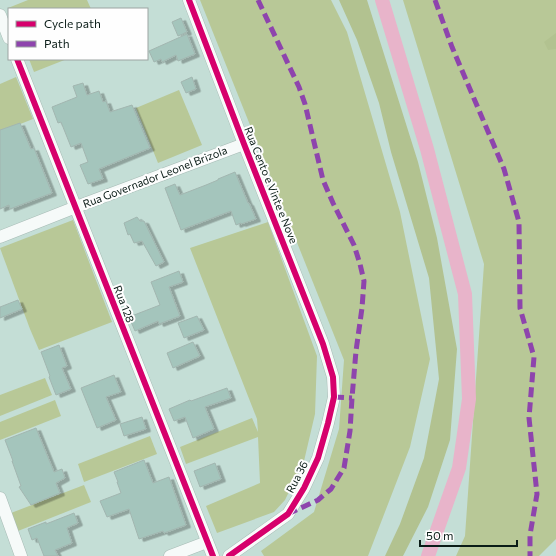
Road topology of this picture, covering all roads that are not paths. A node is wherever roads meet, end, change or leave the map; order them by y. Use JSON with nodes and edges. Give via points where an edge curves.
{"nodes":[{"id":1,"x":188,"y":0,"type":"edge"},
{"id":2,"x":0,"y":15,"type":"edge"},
{"id":3,"x":8,"y":35,"type":"edge"},
{"id":4,"x":17,"y":60,"type":"edge"},
{"id":5,"x":244,"y":144,"type":"junction"},
{"id":6,"x":76,"y":207,"type":"junction"},
{"id":7,"x":0,"y":237,"type":"edge"},
{"id":8,"x":334,"y":377,"type":"joint"},
{"id":9,"x":0,"y":498,"type":"edge"},
{"id":10,"x":2,"y":512,"type":"edge"},
{"id":11,"x":207,"y":542,"type":"junction"},
{"id":12,"x":21,"y":556,"type":"edge"},
{"id":13,"x":170,"y":556,"type":"edge"},
{"id":14,"x":213,"y":556,"type":"edge"},
{"id":15,"x":228,"y":556,"type":"edge"}],
"edges":[{"from":1,"to":5,"type":"street","name":"Rua Cento e Vinte e Nove"},
{"from":2,"to":3,"type":"street"},
{"from":4,"to":6,"type":"street","name":"Rua 128"},
{"from":5,"to":6,"type":"street","name":"Rua Governador Leonel Brizola"},
{"from":5,"to":8,"type":"street","name":"Rua Cento e Vinte e Nove","via":[[324,344]]},
{"from":6,"to":7,"type":"street","name":"Rua Governador Leonel Brizola"},
{"from":6,"to":11,"type":"street","name":"Rua 128"},
{"from":8,"to":15,"type":"street","name":"Rua 36","via":[[334,397],[328,423],[318,458],[304,488],[288,514]]},
{"from":9,"to":10,"type":"street"},
{"from":10,"to":12,"type":"street"},
{"from":11,"to":13,"type":"street"},
{"from":11,"to":14,"type":"street","name":"Rua 128"}]}
